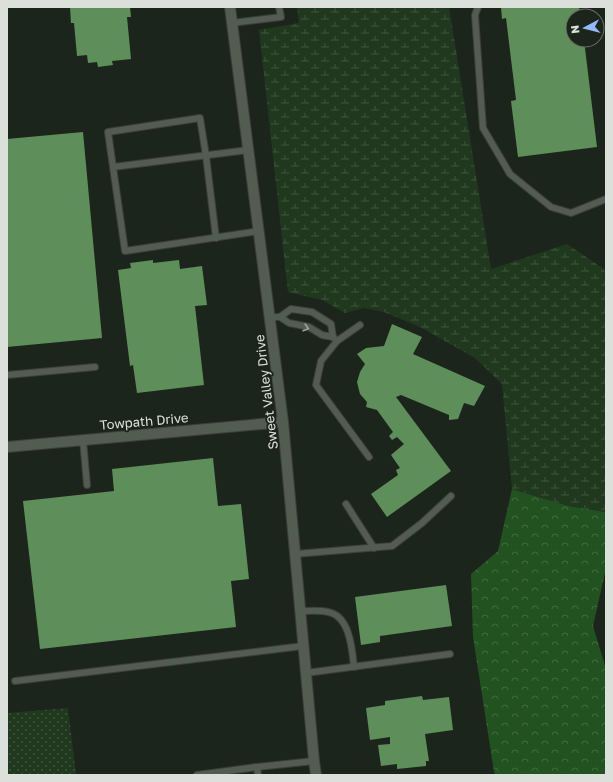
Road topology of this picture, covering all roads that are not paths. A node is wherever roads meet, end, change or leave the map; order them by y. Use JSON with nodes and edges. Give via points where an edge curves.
{"nodes":[{"id":1,"x":230,"y":7,"type":"edge"},
{"id":2,"x":280,"y":7,"type":"edge"},
{"id":3,"x":478,"y":7,"type":"edge"},
{"id":4,"x":232,"y":23,"type":"junction"},
{"id":5,"x":248,"y":150,"type":"junction"},
{"id":6,"x":206,"y":156,"type":"junction"},
{"id":7,"x":113,"y":167,"type":"junction"},
{"id":8,"x":606,"y":199,"type":"edge"},
{"id":9,"x":259,"y":231,"type":"junction"},
{"id":10,"x":216,"y":238,"type":"junction"},
{"id":11,"x":275,"y":317,"type":"junction"},
{"id":12,"x":360,"y":325,"type":"dead end"},
{"id":13,"x":335,"y":339,"type":"junction"},
{"id":14,"x":95,"y":367,"type":"dead end"},
{"id":15,"x":7,"y":375,"type":"edge"},
{"id":16,"x":283,"y":422,"type":"junction"},
{"id":17,"x":83,"y":440,"type":"junction"},
{"id":18,"x":7,"y":446,"type":"edge"},
{"id":19,"x":369,"y":457,"type":"dead end"},
{"id":20,"x":87,"y":485,"type":"dead end"},
{"id":21,"x":451,"y":496,"type":"dead end"},
{"id":22,"x":346,"y":504,"type":"dead end"},
{"id":23,"x":374,"y":548,"type":"junction"},
{"id":24,"x":295,"y":554,"type":"junction"},
{"id":25,"x":300,"y":611,"type":"junction"},
{"id":26,"x":303,"y":646,"type":"junction"},
{"id":27,"x":450,"y":654,"type":"dead end"},
{"id":28,"x":354,"y":667,"type":"junction"},
{"id":29,"x":306,"y":673,"type":"junction"},
{"id":30,"x":15,"y":681,"type":"dead end"},
{"id":31,"x":314,"y":761,"type":"junction"},
{"id":32,"x":257,"y":767,"type":"junction"},
{"id":33,"x":197,"y":775,"type":"edge"},
{"id":34,"x":258,"y":775,"type":"edge"},
{"id":35,"x":316,"y":775,"type":"edge"}],
"edges":[{"from":1,"to":4,"type":"street","name":"Sweet Valley Drive"},
{"from":2,"to":4,"type":"lane","via":[[280,17]]},
{"from":3,"to":8,"type":"lane","via":[[475,14],[483,128],[510,174],[551,207],[571,213]]},
{"from":4,"to":5,"type":"street","name":"Sweet Valley Drive"},
{"from":5,"to":6,"type":"lane"},
{"from":5,"to":9,"type":"street","name":"Sweet Valley Drive"},
{"from":6,"to":7,"type":"lane"},
{"from":6,"to":7,"type":"lane","via":[[200,118],[108,132]]},
{"from":6,"to":10,"type":"lane"},
{"from":7,"to":10,"type":"lane","via":[[125,251]]},
{"from":9,"to":10,"type":"lane"},
{"from":9,"to":11,"type":"street","name":"Sweet Valley Drive"},
{"from":11,"to":13,"type":"lane","one_way":true,"via":[[289,324],[309,327]]},
{"from":11,"to":13,"type":"lane","via":[[291,309],[312,312],[331,324]]},
{"from":11,"to":16,"type":"street","name":"Sweet Valley Drive"},
{"from":12,"to":13,"type":"lane"},
{"from":13,"to":19,"type":"lane","via":[[322,361],[316,385]]},
{"from":14,"to":15,"type":"lane"},
{"from":16,"to":17,"type":"street","name":"Towpath Drive"},
{"from":16,"to":24,"type":"street","name":"Sweet Valley Drive"},
{"from":17,"to":18,"type":"street","name":"Towpath Drive"},
{"from":17,"to":20,"type":"lane"},
{"from":21,"to":23,"type":"lane","via":[[392,546]]},
{"from":22,"to":23,"type":"lane"},
{"from":23,"to":24,"type":"lane"},
{"from":24,"to":25,"type":"street","name":"Sweet Valley Drive"},
{"from":25,"to":26,"type":"street","name":"Sweet Valley Drive"},
{"from":25,"to":28,"type":"lane","via":[[329,612],[340,618],[352,646]]},
{"from":26,"to":29,"type":"street","name":"Sweet Valley Drive"},
{"from":26,"to":30,"type":"lane"},
{"from":27,"to":28,"type":"lane"},
{"from":28,"to":29,"type":"lane"},
{"from":29,"to":31,"type":"street","name":"Sweet Valley Drive"},
{"from":31,"to":32,"type":"lane"},
{"from":31,"to":35,"type":"street","name":"Sweet Valley Drive"},
{"from":32,"to":33,"type":"lane"},
{"from":32,"to":34,"type":"lane"}]}
